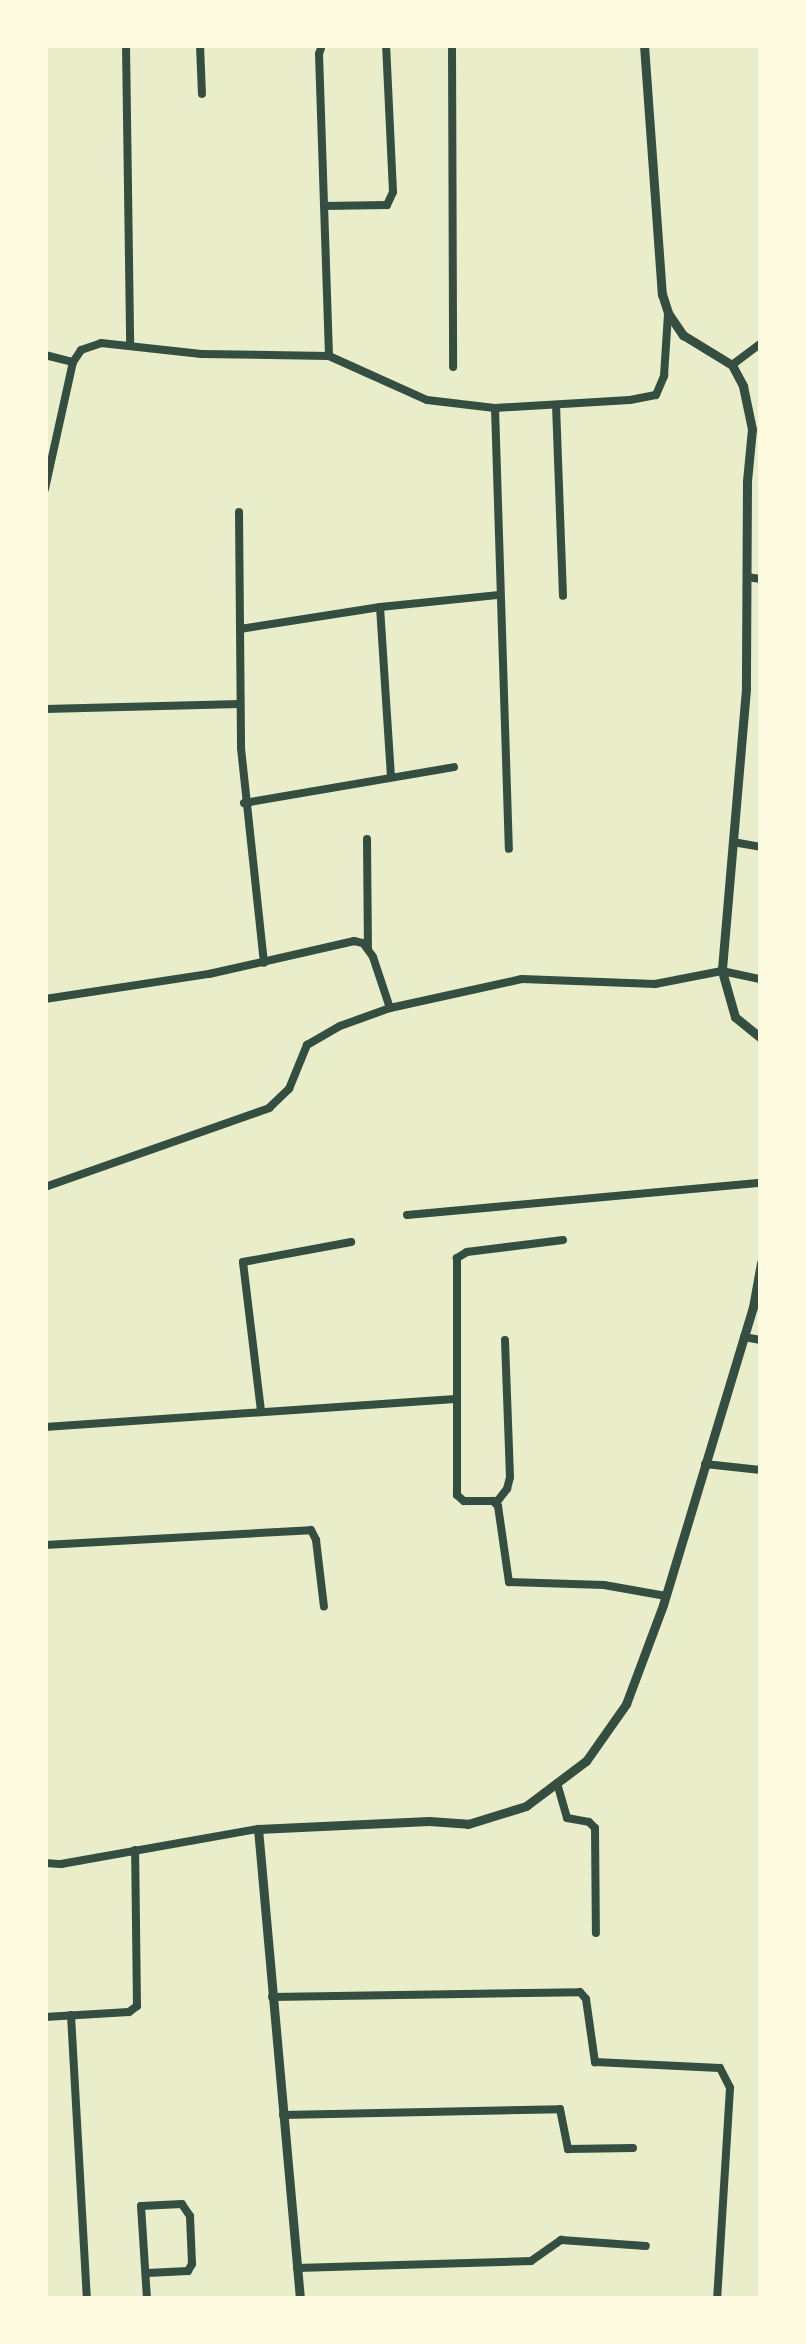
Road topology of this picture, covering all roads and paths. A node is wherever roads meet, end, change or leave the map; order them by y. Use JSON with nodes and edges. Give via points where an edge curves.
{"nodes":[{"id":1,"x":126,"y":45,"type":"edge"},
{"id":2,"x":200,"y":45,"type":"edge"},
{"id":3,"x":322,"y":45,"type":"edge"},
{"id":4,"x":386,"y":45,"type":"edge"},
{"id":5,"x":452,"y":45,"type":"edge"},
{"id":6,"x":644,"y":45,"type":"edge"},
{"id":7,"x":202,"y":94,"type":"dead end"},
{"id":8,"x":324,"y":206,"type":"junction"},
{"id":9,"x":668,"y":312,"type":"junction"},
{"id":10,"x":761,"y":343,"type":"edge"},
{"id":11,"x":130,"y":345,"type":"junction"},
{"id":12,"x":45,"y":355,"type":"edge"},
{"id":13,"x":328,"y":356,"type":"junction"},
{"id":14,"x":73,"y":362,"type":"junction"},
{"id":15,"x":732,"y":365,"type":"junction"},
{"id":16,"x":453,"y":367,"type":"dead end"},
{"id":17,"x":556,"y":405,"type":"junction"},
{"id":18,"x":496,"y":408,"type":"junction"},
{"id":19,"x":747,"y":481,"type":"junction"},
{"id":20,"x":761,"y":481,"type":"edge"},
{"id":21,"x":45,"y":489,"type":"edge"},
{"id":22,"x":239,"y":512,"type":"dead end"},
{"id":23,"x":746,"y":577,"type":"junction"},
{"id":24,"x":761,"y":579,"type":"edge"},
{"id":25,"x":498,"y":595,"type":"junction"},
{"id":26,"x":564,"y":596,"type":"dead end"},
{"id":27,"x":380,"y":607,"type":"junction"},
{"id":28,"x":240,"y":628,"type":"junction"},
{"id":29,"x":240,"y":704,"type":"junction"},
{"id":30,"x":45,"y":708,"type":"edge"},
{"id":31,"x":454,"y":766,"type":"dead end"},
{"id":32,"x":391,"y":777,"type":"junction"},
{"id":33,"x":244,"y":803,"type":"junction"},
{"id":34,"x":366,"y":838,"type":"dead end"},
{"id":35,"x":733,"y":842,"type":"junction"},
{"id":36,"x":761,"y":847,"type":"edge"},
{"id":37,"x":508,"y":848,"type":"dead end"},
{"id":38,"x":368,"y":949,"type":"junction"},
{"id":39,"x":264,"y":963,"type":"junction"},
{"id":40,"x":722,"y":971,"type":"junction"},
{"id":41,"x":761,"y":978,"type":"edge"},
{"id":42,"x":45,"y":999,"type":"edge"},
{"id":43,"x":390,"y":1008,"type":"junction"},
{"id":44,"x":761,"y":1038,"type":"edge"},
{"id":45,"x":761,"y":1183,"type":"edge"},
{"id":46,"x":45,"y":1187,"type":"edge"},
{"id":47,"x":407,"y":1215,"type":"dead end"},
{"id":48,"x":563,"y":1240,"type":"dead end"},
{"id":49,"x":351,"y":1242,"type":"dead end"},
{"id":50,"x":761,"y":1263,"type":"edge"},
{"id":51,"x":744,"y":1337,"type":"junction"},
{"id":52,"x":505,"y":1340,"type":"dead end"},
{"id":53,"x":761,"y":1340,"type":"edge"},
{"id":54,"x":455,"y":1399,"type":"junction"},
{"id":55,"x":261,"y":1411,"type":"junction"},
{"id":56,"x":45,"y":1426,"type":"edge"},
{"id":57,"x":705,"y":1464,"type":"junction"},
{"id":58,"x":761,"y":1470,"type":"edge"},
{"id":59,"x":496,"y":1504,"type":"junction"},
{"id":60,"x":45,"y":1545,"type":"edge"},
{"id":61,"x":666,"y":1596,"type":"junction"},
{"id":62,"x":324,"y":1606,"type":"dead end"},
{"id":63,"x":557,"y":1783,"type":"junction"},
{"id":64,"x":258,"y":1828,"type":"junction"},
{"id":65,"x":135,"y":1850,"type":"junction"},
{"id":66,"x":45,"y":1864,"type":"edge"},
{"id":67,"x":596,"y":1933,"type":"dead end"},
{"id":68,"x":272,"y":1997,"type":"junction"},
{"id":69,"x":71,"y":2015,"type":"junction"},
{"id":70,"x":45,"y":2016,"type":"edge"},
{"id":71,"x":283,"y":2115,"type":"junction"},
{"id":72,"x":633,"y":2148,"type":"dead end"},
{"id":73,"x":646,"y":2246,"type":"dead end"},
{"id":74,"x":297,"y":2268,"type":"junction"},
{"id":75,"x":147,"y":2273,"type":"junction"},
{"id":76,"x":87,"y":2299,"type":"edge"},
{"id":77,"x":147,"y":2299,"type":"edge"},
{"id":78,"x":300,"y":2299,"type":"edge"},
{"id":79,"x":717,"y":2299,"type":"edge"}],
"edges":[{"from":1,"to":11,"type":"street"},
{"from":2,"to":7,"type":"street"},
{"from":3,"to":8,"type":"street"},
{"from":4,"to":8,"type":"street","via":[[393,192],[387,205]]},
{"from":5,"to":16,"type":"street"},
{"from":6,"to":9,"type":"street"},
{"from":8,"to":13,"type":"street"},
{"from":9,"to":15,"type":"street","via":[[683,335]]},
{"from":9,"to":17,"type":"street","via":[[664,376],[656,395]]},
{"from":10,"to":15,"type":"street"},
{"from":11,"to":13,"type":"street"},
{"from":11,"to":14,"type":"street","via":[[90,346]]},
{"from":12,"to":14,"type":"street"},
{"from":13,"to":18,"type":"street","via":[[427,400]]},
{"from":14,"to":21,"type":"street"},
{"from":15,"to":19,"type":"street","via":[[744,386],[752,429]]},
{"from":17,"to":18,"type":"street"},
{"from":17,"to":26,"type":"street"},
{"from":18,"to":25,"type":"street"},
{"from":19,"to":20,"type":"street"},
{"from":19,"to":23,"type":"street"},
{"from":22,"to":28,"type":"street"},
{"from":23,"to":24,"type":"street"},
{"from":23,"to":35,"type":"street","via":[[746,689]]},
{"from":25,"to":27,"type":"street"},
{"from":25,"to":37,"type":"street"},
{"from":27,"to":28,"type":"street"},
{"from":27,"to":32,"type":"street"},
{"from":28,"to":29,"type":"street"},
{"from":29,"to":30,"type":"street"},
{"from":29,"to":33,"type":"street"},
{"from":31,"to":32,"type":"street"},
{"from":32,"to":33,"type":"street"},
{"from":33,"to":39,"type":"street"},
{"from":34,"to":38,"type":"street"},
{"from":35,"to":36,"type":"street"},
{"from":35,"to":40,"type":"street"},
{"from":38,"to":39,"type":"street","via":[[344,942]]},
{"from":38,"to":43,"type":"street"},
{"from":39,"to":42,"type":"street"},
{"from":40,"to":41,"type":"street"},
{"from":40,"to":43,"type":"street","via":[[656,984],[502,981]]},
{"from":40,"to":44,"type":"street","via":[[736,1017]]},
{"from":43,"to":46,"type":"street","via":[[306,1045],[289,1089],[269,1108]]},
{"from":45,"to":47,"type":"street"},
{"from":48,"to":54,"type":"street","via":[[458,1256]]},
{"from":49,"to":55,"type":"street","via":[[242,1262]]},
{"from":50,"to":51,"type":"street"},
{"from":51,"to":53,"type":"street"},
{"from":51,"to":57,"type":"street"},
{"from":52,"to":59,"type":"street","via":[[510,1477]]},
{"from":54,"to":55,"type":"street"},
{"from":54,"to":59,"type":"street","via":[[456,1495]]},
{"from":55,"to":56,"type":"street"},
{"from":57,"to":58,"type":"street"},
{"from":57,"to":61,"type":"street"},
{"from":59,"to":61,"type":"street","via":[[509,1582],[604,1585]]},
{"from":60,"to":62,"type":"street","via":[[311,1530]]},
{"from":61,"to":63,"type":"street","via":[[626,1704],[586,1761]]},
{"from":63,"to":64,"type":"street","via":[[526,1806],[468,1824]]},
{"from":63,"to":67,"type":"street","via":[[567,1818],[596,1828]]},
{"from":64,"to":65,"type":"street"},
{"from":64,"to":68,"type":"street"},
{"from":65,"to":66,"type":"street"},
{"from":65,"to":69,"type":"street","via":[[137,2006]]},
{"from":68,"to":71,"type":"street"},
{"from":68,"to":79,"type":"street","via":[[580,1992],[595,2062],[720,2068],[730,2088]]},
{"from":69,"to":70,"type":"street"},
{"from":69,"to":76,"type":"street"},
{"from":71,"to":72,"type":"street","via":[[560,2108],[568,2149]]},
{"from":71,"to":74,"type":"street"},
{"from":73,"to":74,"type":"street","via":[[561,2240],[531,2261]]},
{"from":74,"to":78,"type":"street"},
{"from":75,"to":75,"type":"street","via":[[188,2271],[192,2264],[190,2216],[182,2204],[142,2206]]},
{"from":75,"to":77,"type":"street"}]}
